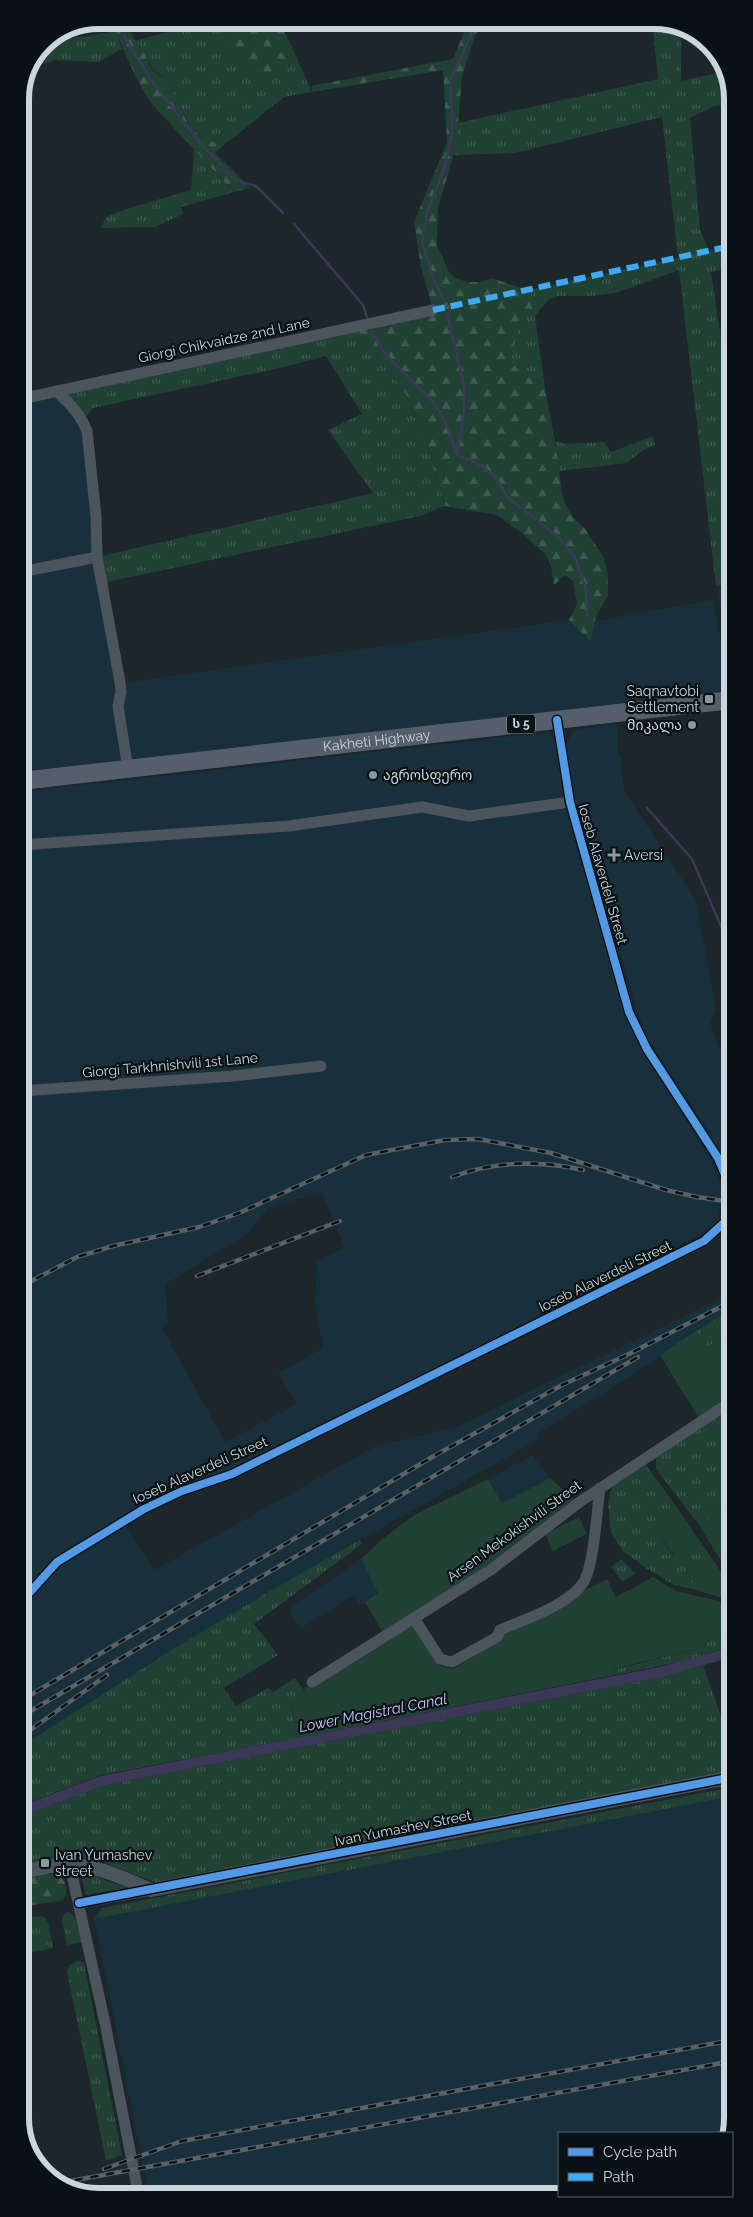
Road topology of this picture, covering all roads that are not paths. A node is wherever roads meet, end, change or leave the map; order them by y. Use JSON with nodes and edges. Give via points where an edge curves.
{"nodes":[{"id":1,"x":434,"y":310,"type":"dead end"},
{"id":2,"x":56,"y":391,"type":"junction"},
{"id":3,"x":29,"y":397,"type":"edge"},
{"id":4,"x":97,"y":557,"type":"junction"},
{"id":5,"x":29,"y":570,"type":"edge"},
{"id":6,"x":724,"y":701,"type":"edge"},
{"id":7,"x":557,"y":720,"type":"junction"},
{"id":8,"x":128,"y":769,"type":"junction"},
{"id":9,"x":29,"y":780,"type":"edge"},
{"id":10,"x":570,"y":802,"type":"junction"},
{"id":11,"x":29,"y":844,"type":"edge"},
{"id":12,"x":321,"y":1066,"type":"dead end"},
{"id":13,"x":29,"y":1091,"type":"edge"},
{"id":14,"x":718,"y":1158,"type":"junction"},
{"id":15,"x":724,"y":1159,"type":"edge"},
{"id":16,"x":724,"y":1174,"type":"edge"},
{"id":17,"x":724,"y":1223,"type":"edge"},
{"id":18,"x":724,"y":1406,"type":"edge"},
{"id":19,"x":600,"y":1488,"type":"junction"},
{"id":20,"x":29,"y":1593,"type":"edge"},
{"id":21,"x":414,"y":1618,"type":"junction"},
{"id":22,"x":312,"y":1682,"type":"dead end"},
{"id":23,"x":724,"y":1779,"type":"edge"},
{"id":24,"x":66,"y":1865,"type":"junction"},
{"id":25,"x":29,"y":1871,"type":"edge"},
{"id":26,"x":151,"y":1890,"type":"junction"},
{"id":27,"x":79,"y":1903,"type":"junction"},
{"id":28,"x":137,"y":2188,"type":"edge"}],
"edges":[{"from":1,"to":2,"type":"street","name":"Giorgi Chikvaidze 2nd Lane"},
{"from":2,"to":3,"type":"street","name":"Giorgi Chikvaidze 2nd Lane"},
{"from":2,"to":4,"type":"street","via":[[83,420],[88,431]]},
{"from":4,"to":5,"type":"street"},
{"from":4,"to":8,"type":"street","via":[[122,692],[118,706]]},
{"from":6,"to":7,"type":"highway","name":"Kakheti Highway","number":"ს 5"},
{"from":7,"to":8,"type":"highway","name":"Kakheti Highway","number":"ს 5"},
{"from":7,"to":10,"type":"street","name":"Ioseb Alaverdeli Street"},
{"from":8,"to":9,"type":"highway","name":"Kakheti Highway","number":"ს 5"},
{"from":10,"to":11,"type":"street","via":[[469,816],[422,807],[289,826]]},
{"from":10,"to":14,"type":"street","name":"Ioseb Alaverdeli Street","via":[[629,1012],[659,1068]]},
{"from":12,"to":13,"type":"street","name":"Giorgi Tarkhnishvili 1st Lane"},
{"from":14,"to":15,"type":"street"},
{"from":14,"to":16,"type":"street","name":"Ioseb Alaverdeli Street"},
{"from":17,"to":20,"type":"street","name":"Ioseb Alaverdeli Street","via":[[704,1241],[232,1474],[182,1491],[144,1509],[58,1562]]},
{"from":18,"to":19,"type":"street","name":"Arsen Mekokishvili Street"},
{"from":19,"to":21,"type":"street","name":"Arsen Mekokishvili Street","via":[[492,1569]]},
{"from":19,"to":21,"type":"street","via":[[593,1548],[584,1582],[576,1592],[500,1630],[496,1637],[452,1662],[440,1659]]},
{"from":21,"to":22,"type":"street","name":"Arsen Mekokishvili Street"},
{"from":23,"to":26,"type":"street","name":"Ivan Yumashev Street"},
{"from":24,"to":25,"type":"street"},
{"from":24,"to":26,"type":"street","via":[[112,1872]]},
{"from":24,"to":27,"type":"street"},
{"from":26,"to":27,"type":"street","name":"Ivan Yumashev Street"},
{"from":27,"to":28,"type":"street"}]}
